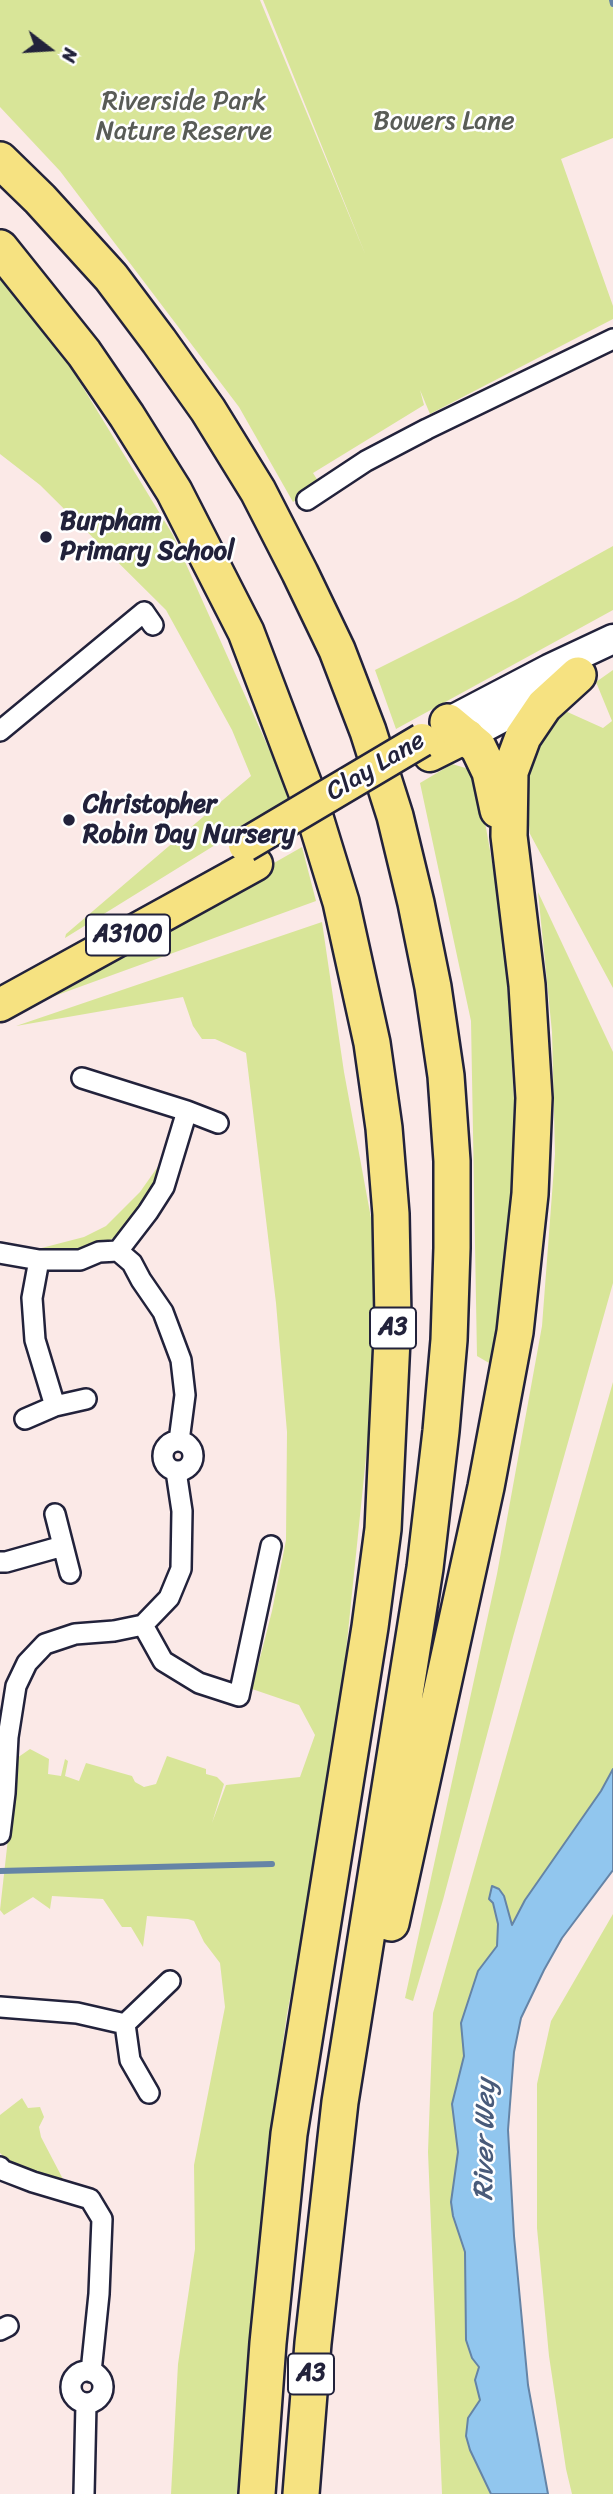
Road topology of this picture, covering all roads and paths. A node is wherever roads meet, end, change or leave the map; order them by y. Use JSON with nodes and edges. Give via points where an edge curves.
{"nodes":[{"id":1,"x":0,"y":160,"type":"edge"},
{"id":2,"x":0,"y":247,"type":"edge"},
{"id":3,"x":613,"y":339,"type":"edge"},
{"id":4,"x":307,"y":500,"type":"dead end"},
{"id":5,"x":153,"y":625,"type":"dead end"},
{"id":6,"x":613,"y":639,"type":"edge"},
{"id":7,"x":613,"y":656,"type":"edge"},
{"id":8,"x":578,"y":674,"type":"junction"},
{"id":9,"x":0,"y":731,"type":"edge"},
{"id":10,"x":442,"y":738,"type":"junction"},
{"id":11,"x":509,"y":836,"type":"junction"},
{"id":12,"x":251,"y":855,"type":"junction"},
{"id":13,"x":0,"y":989,"type":"edge"},
{"id":14,"x":0,"y":1005,"type":"edge"},
{"id":15,"x":82,"y":1078,"type":"dead end"},
{"id":16,"x":187,"y":1111,"type":"junction"},
{"id":17,"x":218,"y":1123,"type":"dead end"},
{"id":18,"x":118,"y":1251,"type":"junction"},
{"id":19,"x":0,"y":1253,"type":"edge"},
{"id":20,"x":39,"y":1259,"type":"junction"},
{"id":21,"x":86,"y":1399,"type":"dead end"},
{"id":22,"x":55,"y":1406,"type":"junction"},
{"id":23,"x":25,"y":1419,"type":"dead end"},
{"id":24,"x":55,"y":1514,"type":"dead end"},
{"id":25,"x":63,"y":1546,"type":"junction"},
{"id":26,"x":271,"y":1546,"type":"dead end"},
{"id":27,"x":0,"y":1562,"type":"edge"},
{"id":28,"x":70,"y":1573,"type":"dead end"},
{"id":29,"x":143,"y":1625,"type":"junction"},
{"id":30,"x":0,"y":1834,"type":"edge"},
{"id":31,"x":170,"y":1981,"type":"dead end"},
{"id":32,"x":0,"y":2007,"type":"edge"},
{"id":33,"x":125,"y":2024,"type":"junction"},
{"id":34,"x":149,"y":2093,"type":"dead end"},
{"id":35,"x":1,"y":2170,"type":"edge"},
{"id":36,"x":323,"y":2254,"type":"junction"},
{"id":37,"x":84,"y":2494,"type":"edge"},
{"id":38,"x":257,"y":2494,"type":"edge"},
{"id":39,"x":301,"y":2494,"type":"edge"}],
"edges":[{"from":1,"to":36,"type":"highway","number":"A3","via":[[111,277],[208,410],[258,491],[337,650],[368,731],[395,816],[433,987],[452,1161],[450,1327],[441,1431],[425,1568],[340,2102]]},
{"from":2,"to":38,"type":"highway","number":"A3","via":[[127,416],[174,491],[246,632],[310,801],[341,902],[372,1043],[384,1128],[393,1318],[383,1529],[289,2134]]},
{"from":3,"to":4,"type":"street","via":[[426,429]]},
{"from":5,"to":9,"type":"street","via":[[144,612]]},
{"from":6,"to":10,"type":"street","name":"Clay Lane","via":[[549,669]]},
{"from":7,"to":8,"type":"street","name":"Clay Lane"},
{"from":8,"to":10,"type":"street","name":"Clay Lane","via":[[547,694]]},
{"from":8,"to":11,"type":"highway","via":[[544,706],[517,749],[510,772]]},
{"from":10,"to":11,"type":"highway","via":[[478,747]]},
{"from":10,"to":12,"type":"main road","name":"Clay Lane","number":"A3100","bridge":true},
{"from":11,"to":36,"type":"highway","via":[[526,971],[534,1098],[530,1194],[515,1332]]},
{"from":12,"to":13,"type":"main road","name":"Clay Lane","number":"A3100"},
{"from":12,"to":14,"type":"main road","name":"Clay Lane","number":"A3100"},
{"from":15,"to":16,"type":"street"},
{"from":16,"to":17,"type":"street"},
{"from":16,"to":18,"type":"street","via":[[164,1186]]},
{"from":18,"to":20,"type":"street","via":[[80,1260]]},
{"from":18,"to":29,"type":"street","via":[[132,1262],[163,1312],[181,1360],[185,1395],[179,1441],[168,1445],[163,1454],[167,1467],[176,1471],[182,1511],[181,1569],[169,1598]]},
{"from":19,"to":20,"type":"street"},
{"from":20,"to":22,"type":"street","via":[[32,1298],[35,1340]]},
{"from":21,"to":22,"type":"street"},
{"from":22,"to":23,"type":"street"},
{"from":24,"to":25,"type":"street"},
{"from":25,"to":27,"type":"street"},
{"from":25,"to":28,"type":"street"},
{"from":26,"to":29,"type":"street","via":[[239,1696],[200,1683],[163,1661]]},
{"from":29,"to":30,"type":"street","via":[[75,1634],[45,1644],[27,1663],[16,1686]]},
{"from":31,"to":33,"type":"street"},
{"from":32,"to":33,"type":"street","via":[[77,2013]]},
{"from":33,"to":34,"type":"street","via":[[130,2060]]},
{"from":35,"to":37,"type":"street","via":[[90,2199],[102,2219],[91,2371],[78,2374],[71,2387],[74,2398],[86,2404]]},
{"from":36,"to":39,"type":"highway","number":"A3"}]}
